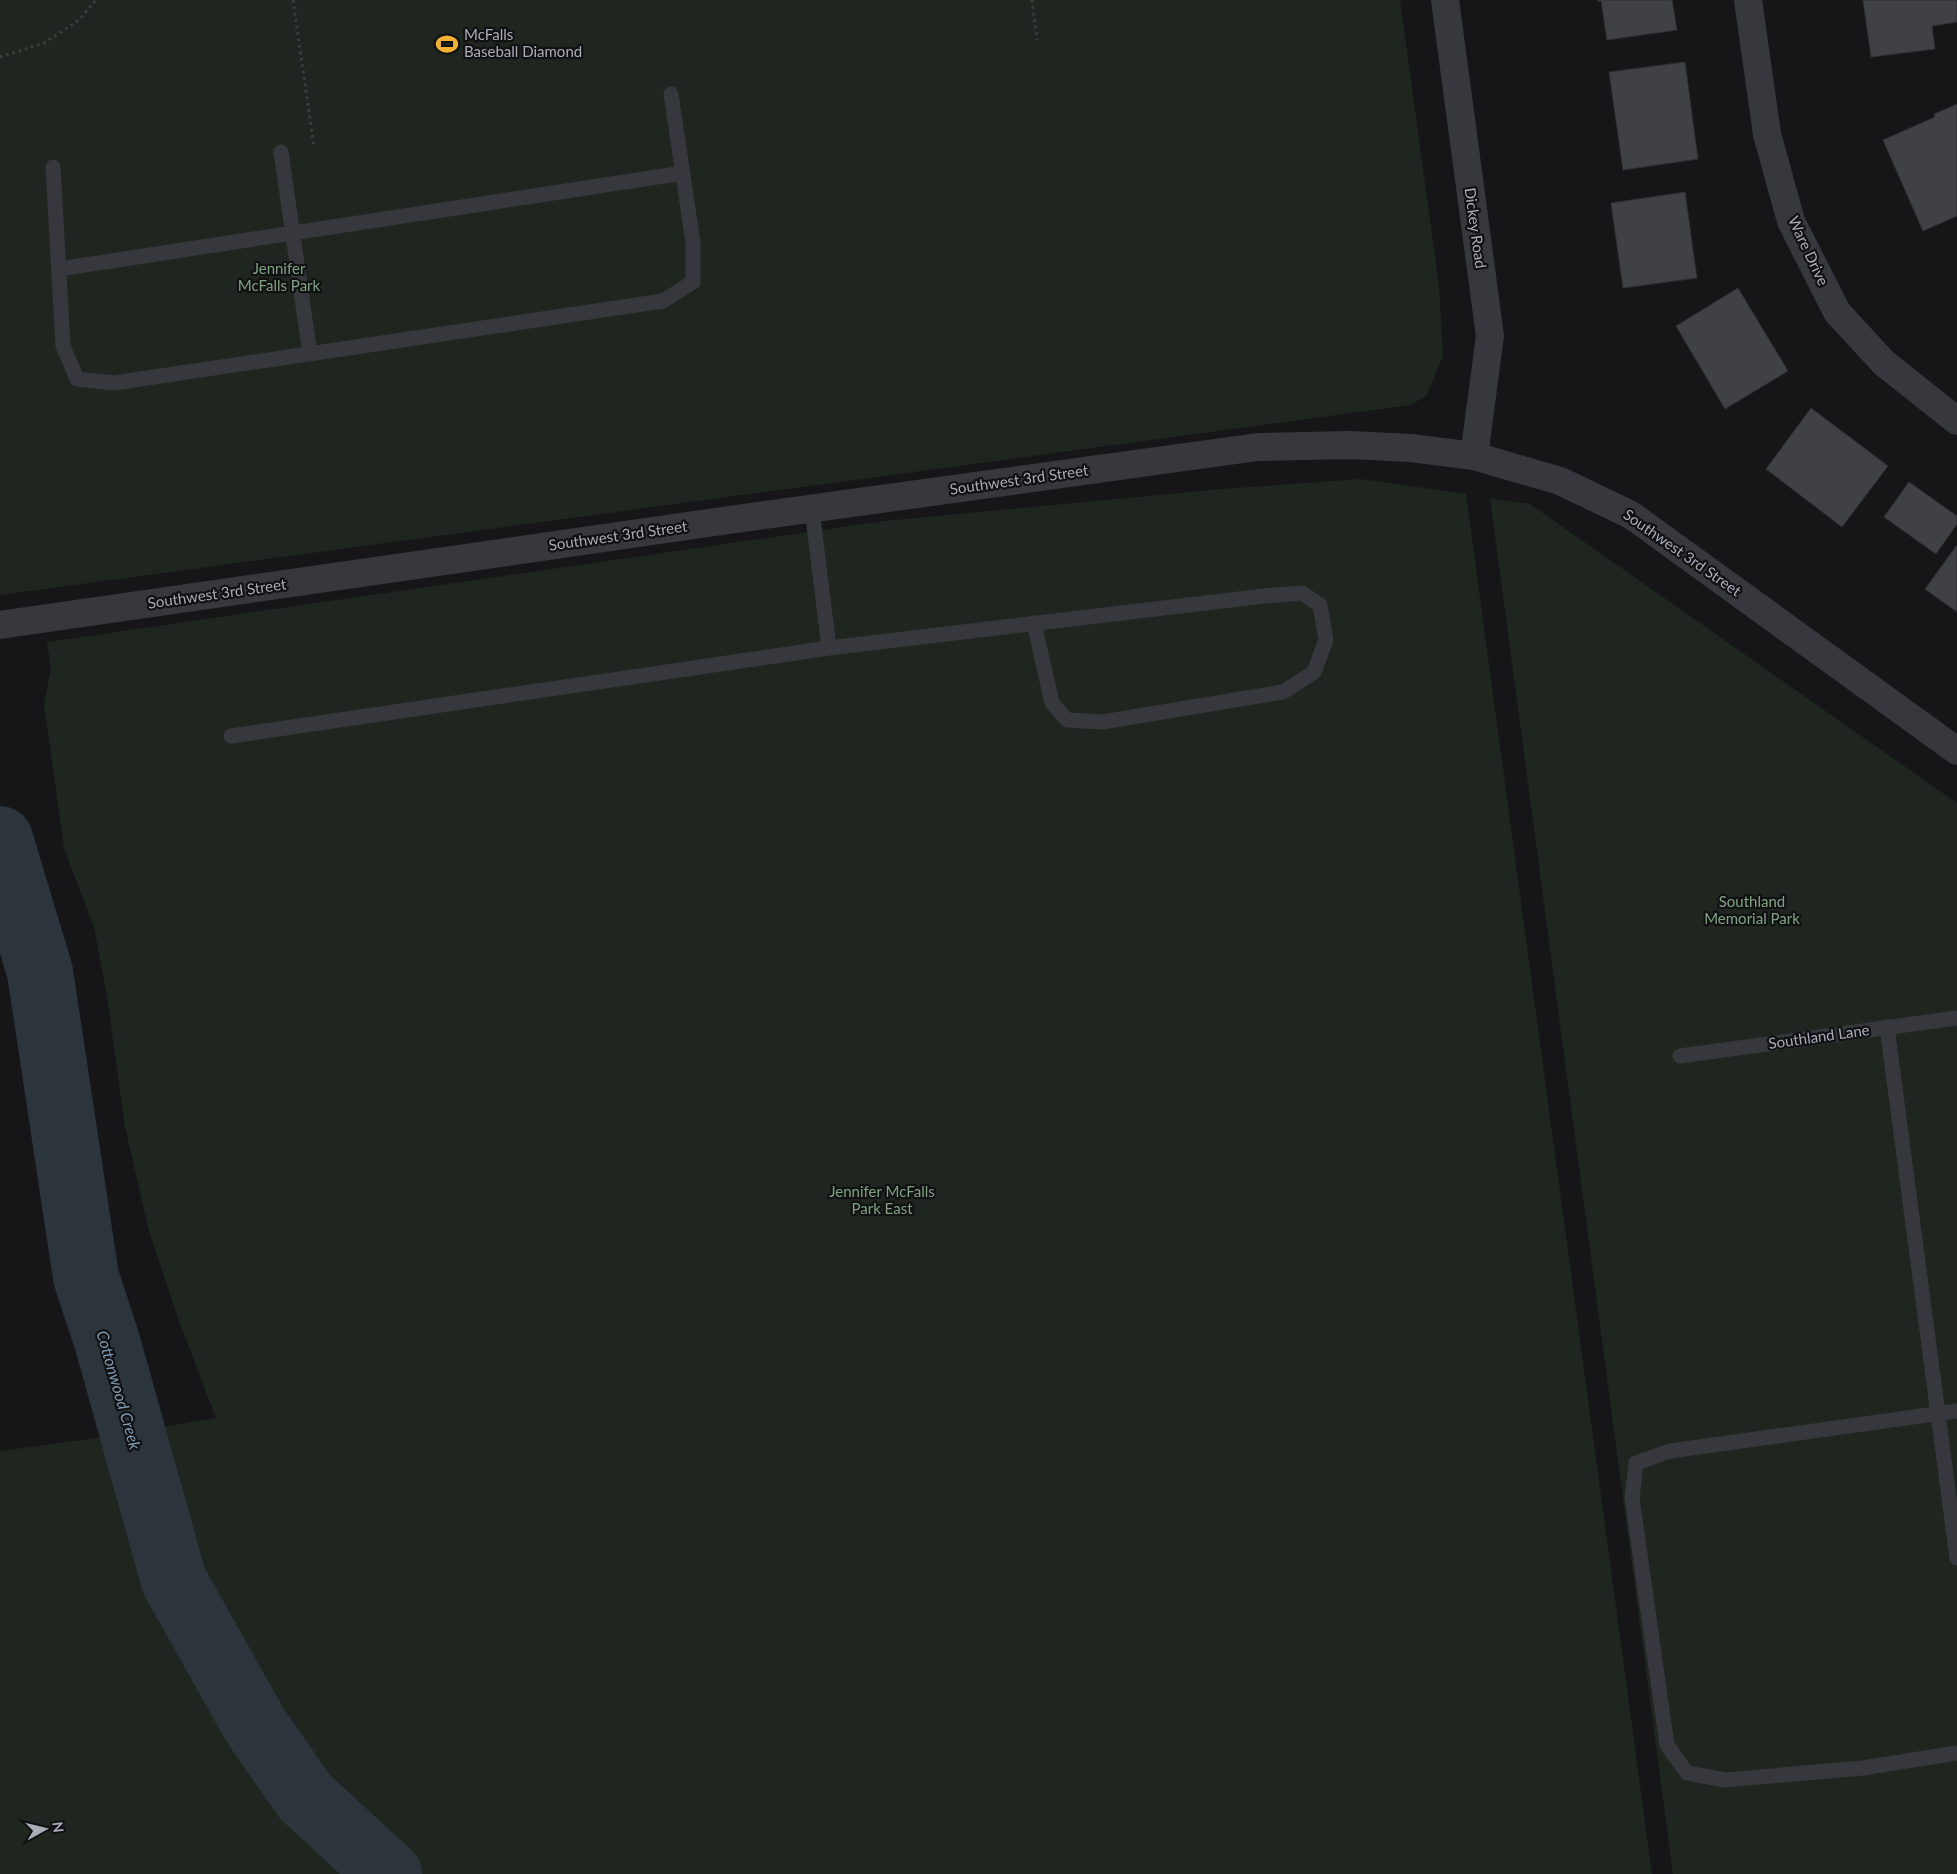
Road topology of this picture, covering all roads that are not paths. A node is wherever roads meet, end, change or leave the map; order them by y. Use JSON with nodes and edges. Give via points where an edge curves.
{"nodes":[{"id":1,"x":1445,"y":0,"type":"edge"},
{"id":2,"x":1748,"y":0,"type":"edge"},
{"id":3,"x":671,"y":94,"type":"dead end"},
{"id":4,"x":281,"y":152,"type":"dead end"},
{"id":5,"x":53,"y":167,"type":"dead end"},
{"id":6,"x":683,"y":173,"type":"junction"},
{"id":7,"x":293,"y":234,"type":"junction"},
{"id":8,"x":59,"y":270,"type":"junction"},
{"id":9,"x":310,"y":354,"type":"junction"},
{"id":10,"x":1957,"y":421,"type":"edge"},
{"id":11,"x":1474,"y":456,"type":"junction"},
{"id":12,"x":812,"y":508,"type":"junction"},
{"id":13,"x":1034,"y":624,"type":"junction"},
{"id":14,"x":0,"y":625,"type":"edge"},
{"id":15,"x":829,"y":648,"type":"junction"},
{"id":16,"x":231,"y":736,"type":"dead end"},
{"id":17,"x":1957,"y":751,"type":"edge"},
{"id":18,"x":1957,"y":1018,"type":"edge"},
{"id":19,"x":1887,"y":1027,"type":"junction"},
{"id":20,"x":1680,"y":1056,"type":"dead end"},
{"id":21,"x":1957,"y":1411,"type":"edge"},
{"id":22,"x":1937,"y":1414,"type":"junction"},
{"id":23,"x":1957,"y":1558,"type":"edge"},
{"id":24,"x":1957,"y":1753,"type":"edge"}],
"edges":[{"from":1,"to":11,"type":"street","name":"Dickey Road","via":[[1490,336]]},
{"from":2,"to":10,"type":"street","name":"Ware Drive","via":[[1767,134],[1791,221],[1837,312],[1884,363]]},
{"from":3,"to":6,"type":"lane"},
{"from":4,"to":7,"type":"lane"},
{"from":5,"to":8,"type":"lane"},
{"from":6,"to":7,"type":"lane"},
{"from":6,"to":9,"type":"lane","via":[[693,243],[693,282],[663,301]]},
{"from":7,"to":8,"type":"lane"},
{"from":7,"to":9,"type":"lane"},
{"from":8,"to":9,"type":"lane","via":[[63,346],[77,379],[114,383]]},
{"from":11,"to":12,"type":"street","name":"Southwest 3rd Street","via":[[1350,445],[1258,447]]},
{"from":11,"to":17,"type":"street","name":"Southwest 3rd Street","via":[[1560,481],[1631,515]]},
{"from":12,"to":14,"type":"street","name":"Southwest 3rd Street"},
{"from":12,"to":15,"type":"lane"},
{"from":13,"to":13,"type":"lane","via":[[1302,592],[1320,605],[1326,640],[1314,672],[1283,692],[1094,722],[1067,720],[1052,703]]},
{"from":13,"to":15,"type":"lane"},
{"from":15,"to":16,"type":"lane"},
{"from":18,"to":19,"type":"lane","name":"Southland Lane"},
{"from":19,"to":20,"type":"lane","name":"Southland Lane"},
{"from":19,"to":22,"type":"lane"},
{"from":21,"to":22,"type":"lane"},
{"from":22,"to":23,"type":"lane"},
{"from":22,"to":24,"type":"lane","via":[[1670,1450],[1636,1463],[1632,1498],[1667,1745],[1687,1773],[1725,1780],[1863,1768]]}]}
